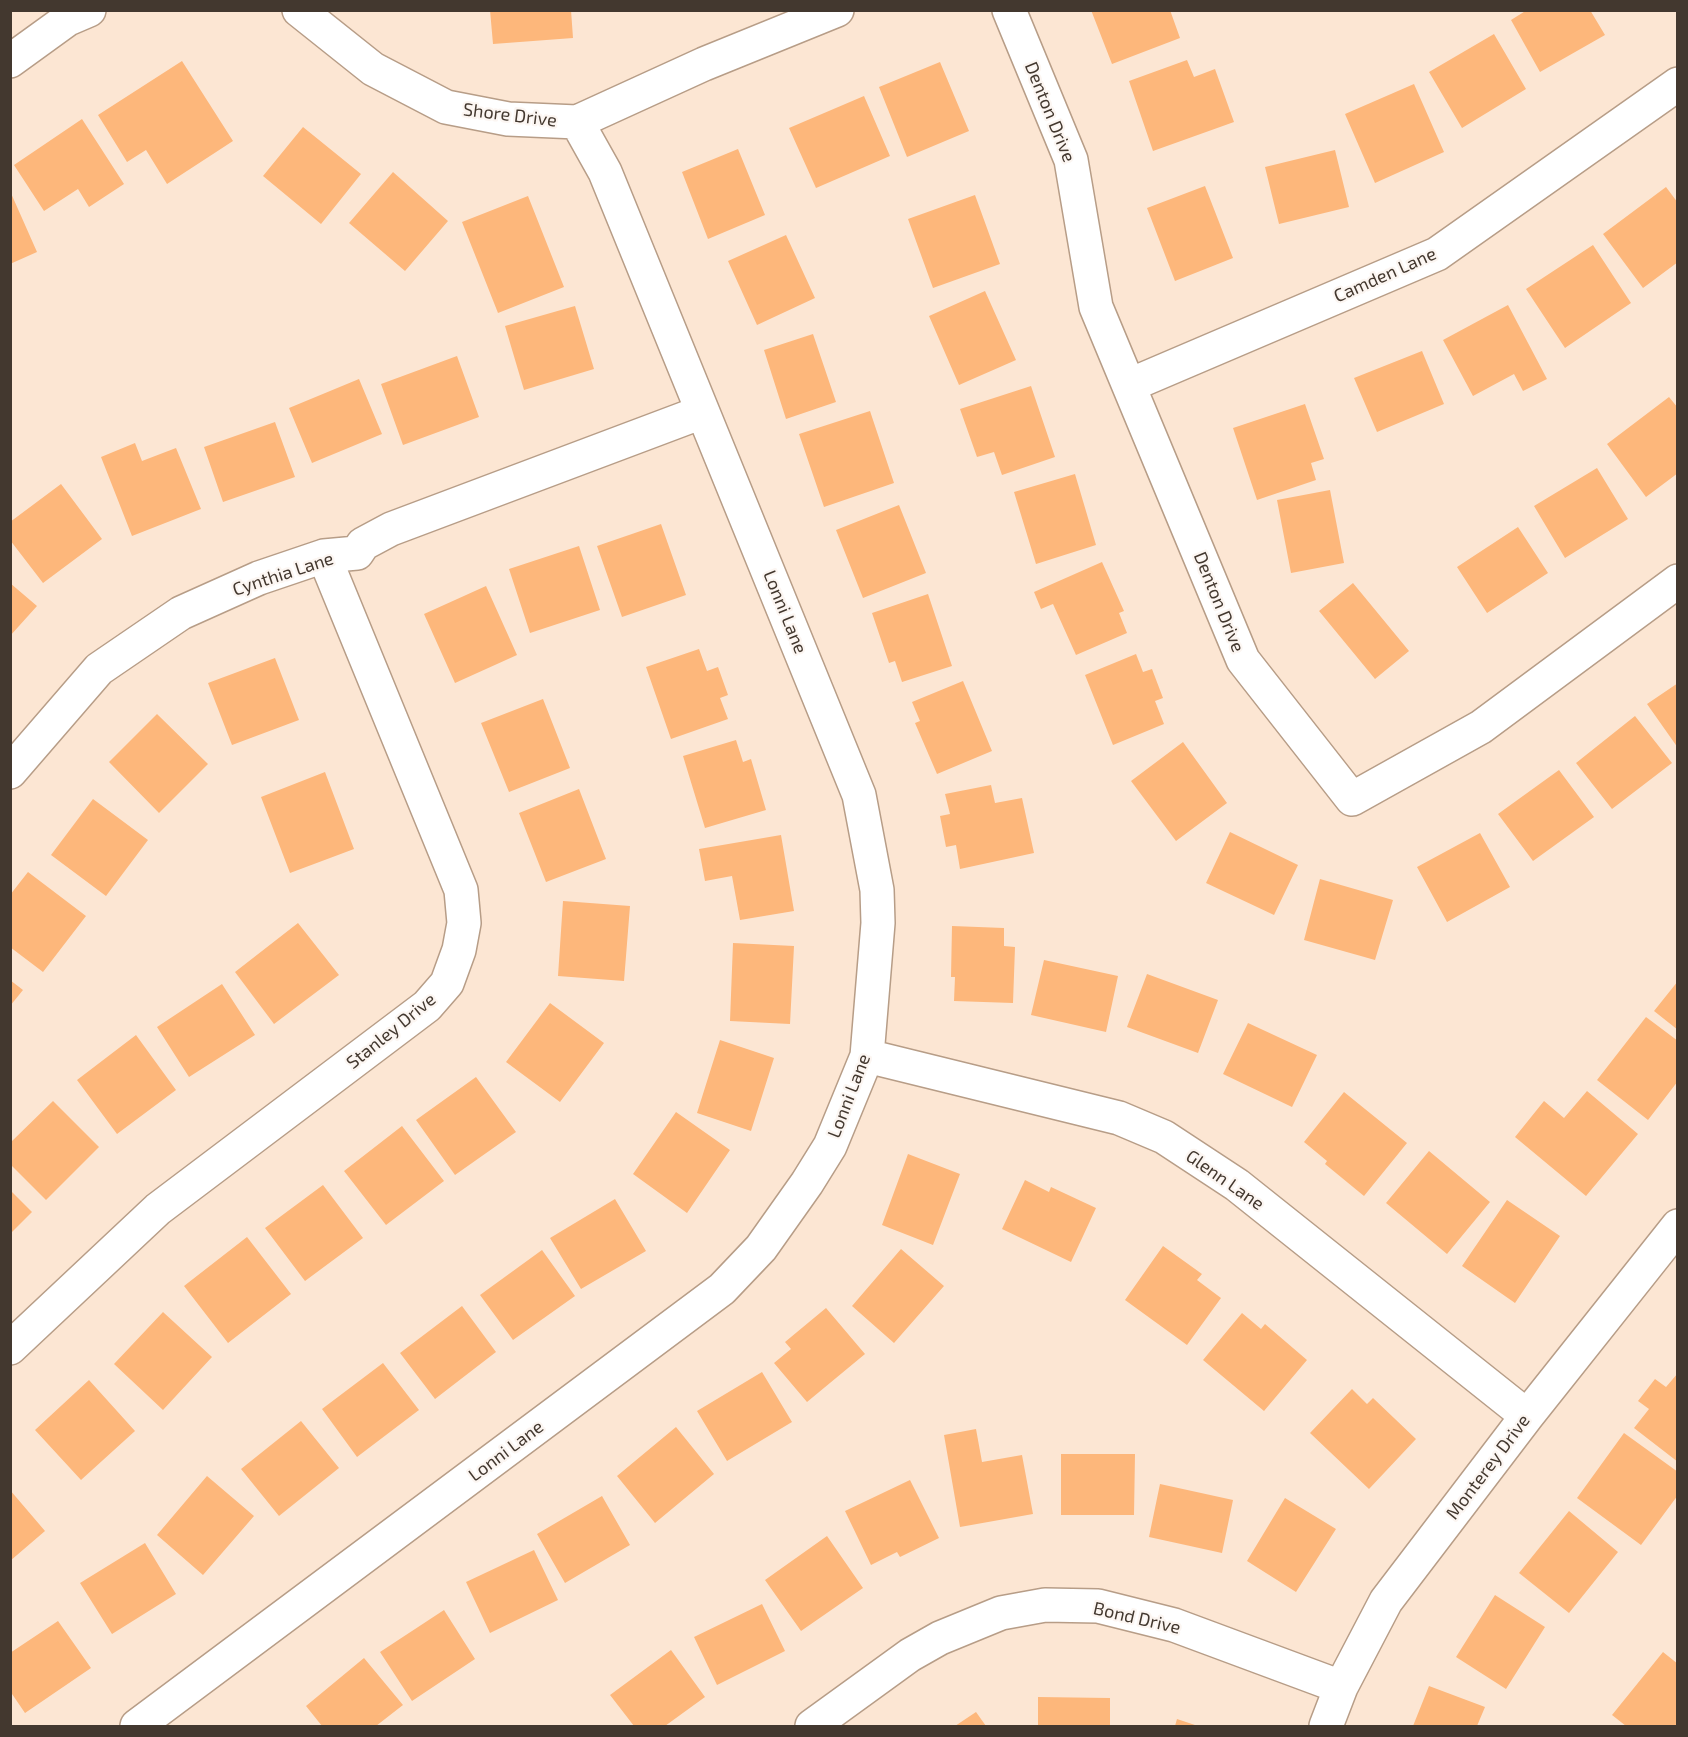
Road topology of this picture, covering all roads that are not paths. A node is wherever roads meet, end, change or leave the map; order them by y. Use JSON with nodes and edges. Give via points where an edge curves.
{"nodes":[{"id":1,"x":89,"y":10,"type":"edge"},
{"id":2,"x":299,"y":10,"type":"edge"},
{"id":3,"x":837,"y":10,"type":"edge"},
{"id":4,"x":1009,"y":10,"type":"edge"},
{"id":5,"x":10,"y":61,"type":"edge"},
{"id":6,"x":1677,"y":84,"type":"edge"},
{"id":7,"x":577,"y":122,"type":"junction"},
{"id":8,"x":1130,"y":385,"type":"junction"},
{"id":9,"x":702,"y":412,"type":"junction"},
{"id":10,"x":324,"y":556,"type":"junction"},
{"id":11,"x":1677,"y":581,"type":"edge"},
{"id":12,"x":10,"y":772,"type":"edge"},
{"id":13,"x":867,"y":1056,"type":"junction"},
{"id":14,"x":1677,"y":1226,"type":"edge"},
{"id":15,"x":10,"y":1348,"type":"edge"},
{"id":16,"x":1527,"y":1416,"type":"junction"},
{"id":17,"x":1341,"y":1687,"type":"junction"},
{"id":18,"x":136,"y":1726,"type":"edge"},
{"id":19,"x":813,"y":1726,"type":"edge"},
{"id":20,"x":1326,"y":1726,"type":"edge"}],
"edges":[{"from":1,"to":5,"type":"street","via":[[68,19]]},
{"from":2,"to":7,"type":"street","name":"Shore Drive","via":[[373,69],[446,107],[508,119]]},
{"from":3,"to":7,"type":"street","name":"Shore Drive","via":[[704,64]]},
{"from":4,"to":8,"type":"street","name":"Denton Drive","via":[[1071,160],[1096,307]]},
{"from":6,"to":8,"type":"street","name":"Camden Lane","via":[[1437,254]]},
{"from":7,"to":9,"type":"street","name":"Lonni Lane","via":[[605,172]]},
{"from":8,"to":11,"type":"street","name":"Denton Drive","via":[[1243,660],[1352,799],[1481,727]]},
{"from":9,"to":10,"type":"street","name":"Cynthia Lane","via":[[392,529],[363,544],[357,553]]},
{"from":9,"to":13,"type":"street","name":"Lonni Lane","via":[[859,795],[878,912]]},
{"from":10,"to":12,"type":"street","name":"Cynthia Lane","via":[[259,578],[181,613],[99,669]]},
{"from":10,"to":15,"type":"street","name":"Stanley Drive","via":[[461,890],[464,923],[447,983],[427,1006],[158,1209]]},
{"from":13,"to":16,"type":"street","name":"Glenn Lane","via":[[1119,1118],[1164,1137],[1237,1185]]},
{"from":13,"to":18,"type":"street","name":"Lonni Lane","via":[[830,1146],[807,1183],[761,1248],[722,1289]]},
{"from":14,"to":16,"type":"street","name":"Monterey Drive"},
{"from":16,"to":17,"type":"street","name":"Monterey Drive","via":[[1386,1601]]},
{"from":17,"to":19,"type":"street","name":"Bond Drive","via":[[1174,1625],[1098,1606],[1045,1605],[1001,1613],[940,1638],[910,1655]]},
{"from":17,"to":20,"type":"street","name":"Monterey Drive"}]}
